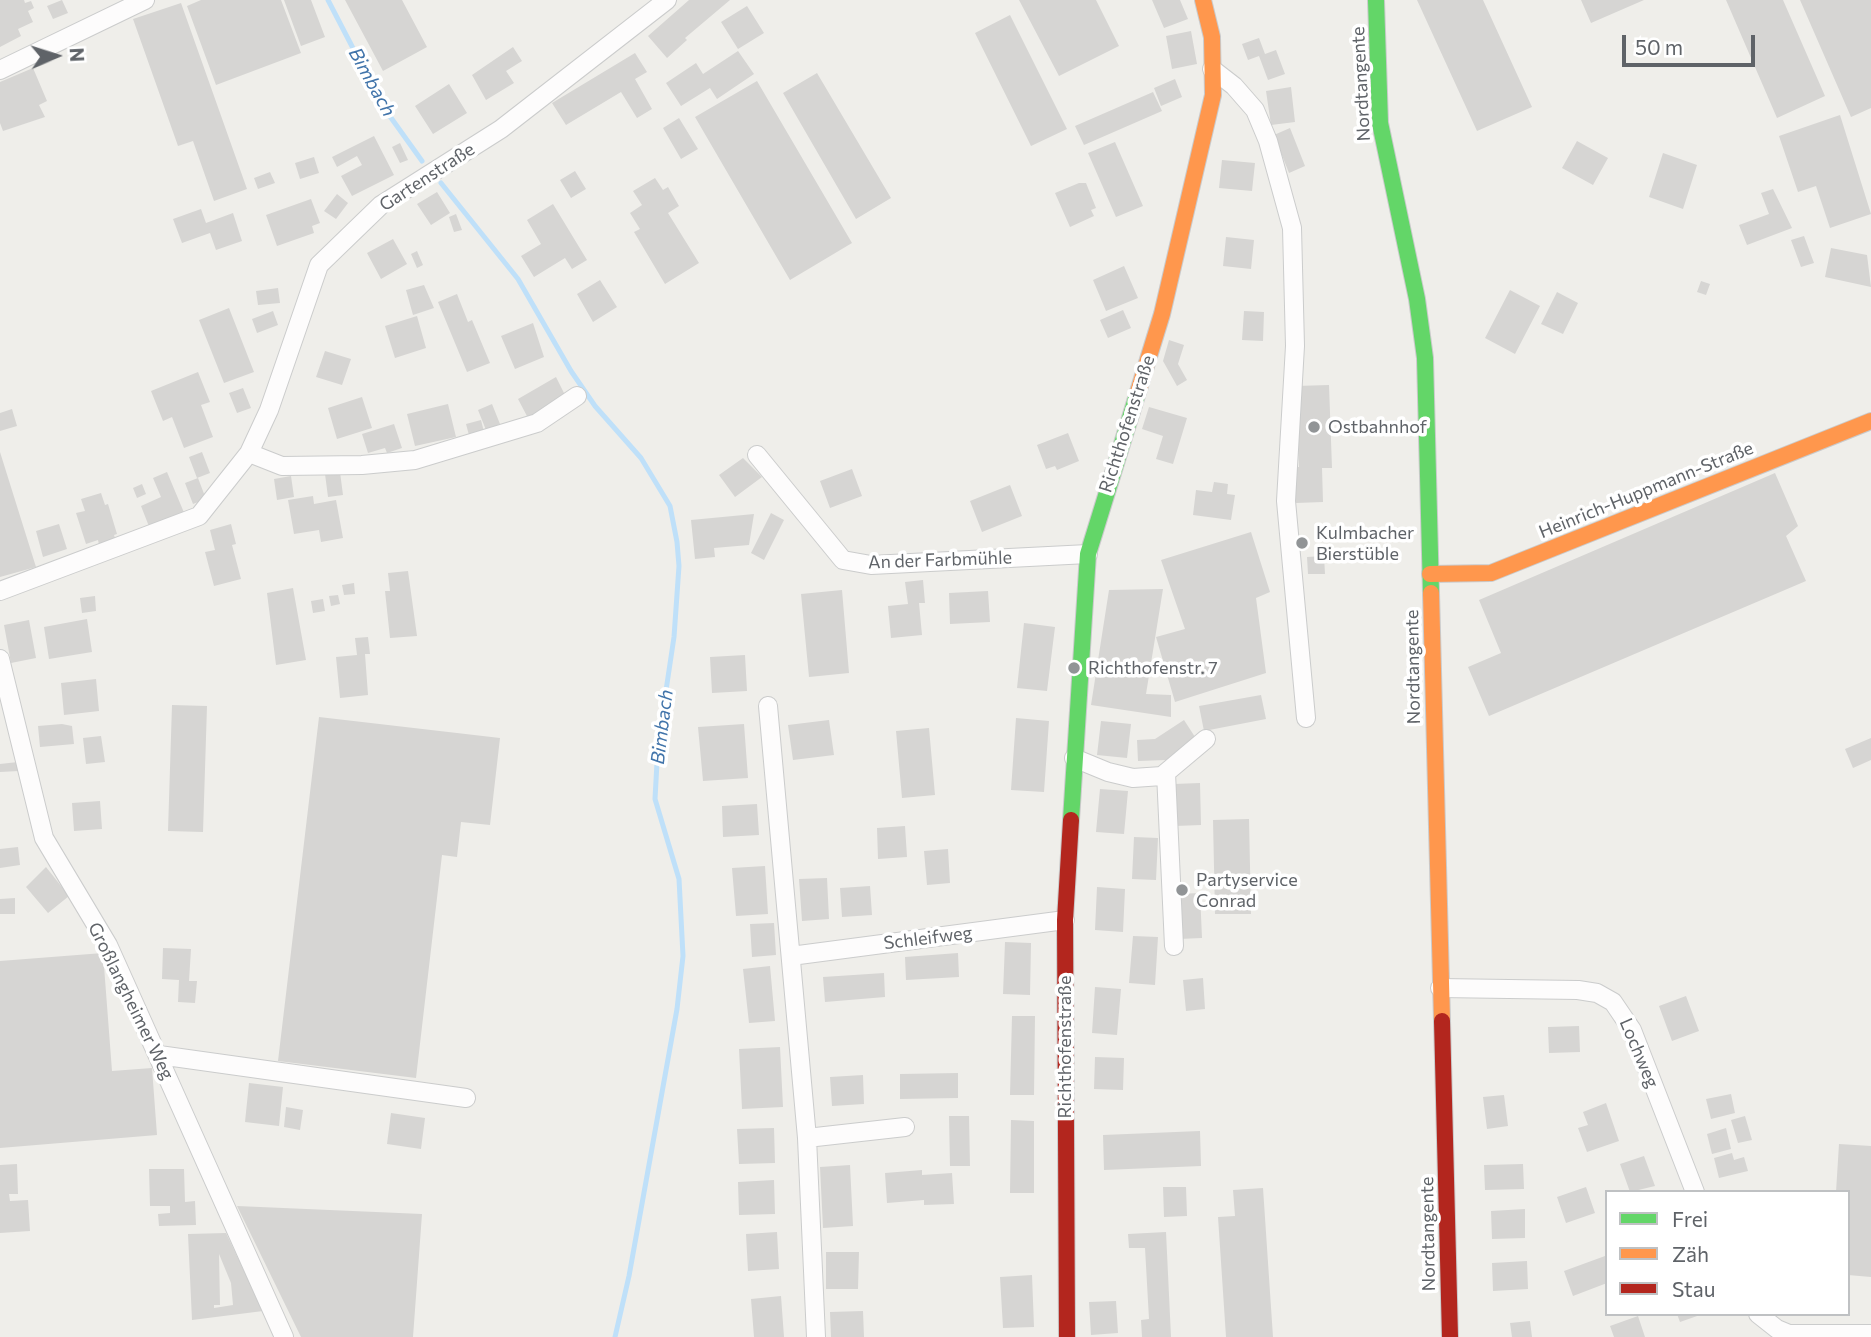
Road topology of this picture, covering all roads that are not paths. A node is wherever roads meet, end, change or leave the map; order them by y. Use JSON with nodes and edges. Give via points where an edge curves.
{"nodes":[{"id":1,"x":145,"y":0,"type":"edge"},
{"id":2,"x":667,"y":0,"type":"edge"},
{"id":3,"x":1203,"y":0,"type":"edge"},
{"id":4,"x":1376,"y":0,"type":"edge"},
{"id":5,"x":1212,"y":69,"type":"junction"},
{"id":6,"x":0,"y":70,"type":"edge"},
{"id":7,"x":577,"y":396,"type":"dead end"},
{"id":8,"x":1871,"y":421,"type":"edge"},
{"id":9,"x":248,"y":453,"type":"junction"},
{"id":10,"x":757,"y":455,"type":"dead end"},
{"id":11,"x":1088,"y":554,"type":"junction"},
{"id":12,"x":1430,"y":574,"type":"junction"},
{"id":13,"x":0,"y":591,"type":"edge"},
{"id":14,"x":0,"y":659,"type":"edge"},
{"id":15,"x":768,"y":706,"type":"dead end"},
{"id":16,"x":1306,"y":718,"type":"dead end"},
{"id":17,"x":1206,"y":740,"type":"dead end"},
{"id":18,"x":1074,"y":758,"type":"junction"},
{"id":19,"x":1166,"y":773,"type":"junction"},
{"id":20,"x":1065,"y":920,"type":"junction"},
{"id":21,"x":1174,"y":946,"type":"dead end"},
{"id":22,"x":791,"y":956,"type":"junction"},
{"id":23,"x":1440,"y":988,"type":"junction"},
{"id":24,"x":159,"y":1055,"type":"junction"},
{"id":25,"x":466,"y":1098,"type":"dead end"},
{"id":26,"x":905,"y":1128,"type":"dead end"},
{"id":27,"x":807,"y":1138,"type":"junction"},
{"id":28,"x":1694,"y":1190,"type":"edge"},
{"id":29,"x":1760,"y":1316,"type":"edge"},
{"id":30,"x":1775,"y":1333,"type":"edge"},
{"id":31,"x":1871,"y":1334,"type":"edge"},
{"id":32,"x":284,"y":1337,"type":"edge"},
{"id":33,"x":816,"y":1337,"type":"edge"},
{"id":34,"x":1067,"y":1337,"type":"edge"},
{"id":35,"x":1450,"y":1337,"type":"edge"}],
"edges":[{"from":1,"to":6,"type":"street"},
{"from":2,"to":9,"type":"street","name":"Gartenstraße","via":[[501,129],[381,205],[319,265],[269,410]]},
{"from":3,"to":5,"type":"street","name":"Richthofenstraße","via":[[1212,37]]},
{"from":4,"to":12,"type":"street","name":"Nordtangente","via":[[1380,122],[1425,358]]},
{"from":5,"to":11,"type":"street","name":"Richthofenstraße","via":[[1213,96],[1162,314]]},
{"from":5,"to":16,"type":"street","via":[[1255,110],[1292,228],[1295,346],[1286,501]]},
{"from":7,"to":9,"type":"street","via":[[537,423],[415,460],[282,466]]},
{"from":8,"to":12,"type":"street","name":"Heinrich-Huppmann-Straße","via":[[1491,573]]},
{"from":9,"to":13,"type":"street","name":"Gartenstraße","via":[[199,516]]},
{"from":10,"to":11,"type":"street","name":"An der Farbmühle","via":[[843,560],[871,565]]},
{"from":11,"to":18,"type":"street","name":"Richthofenstraße"},
{"from":12,"to":23,"type":"street","name":"Nordtangente"},
{"from":14,"to":24,"type":"street","name":"Großlangheimer Weg","via":[[44,838],[107,945]]},
{"from":15,"to":22,"type":"street"},
{"from":17,"to":19,"type":"street"},
{"from":18,"to":19,"type":"street","via":[[1133,778]]},
{"from":18,"to":20,"type":"street","name":"Richthofenstraße"},
{"from":19,"to":21,"type":"street"},
{"from":20,"to":22,"type":"street","name":"Schleifweg"},
{"from":20,"to":34,"type":"street","name":"Richthofenstraße"},
{"from":22,"to":27,"type":"street"},
{"from":23,"to":28,"type":"street","name":"Lochweg","via":[[1578,990],[1613,1002],[1632,1030]]},
{"from":23,"to":35,"type":"street","name":"Nordtangente"},
{"from":24,"to":25,"type":"street"},
{"from":24,"to":32,"type":"street","name":"Großlangheimer Weg"},
{"from":26,"to":27,"type":"street"},
{"from":27,"to":33,"type":"street"},
{"from":29,"to":30,"type":"street"},
{"from":30,"to":31,"type":"street"}]}
